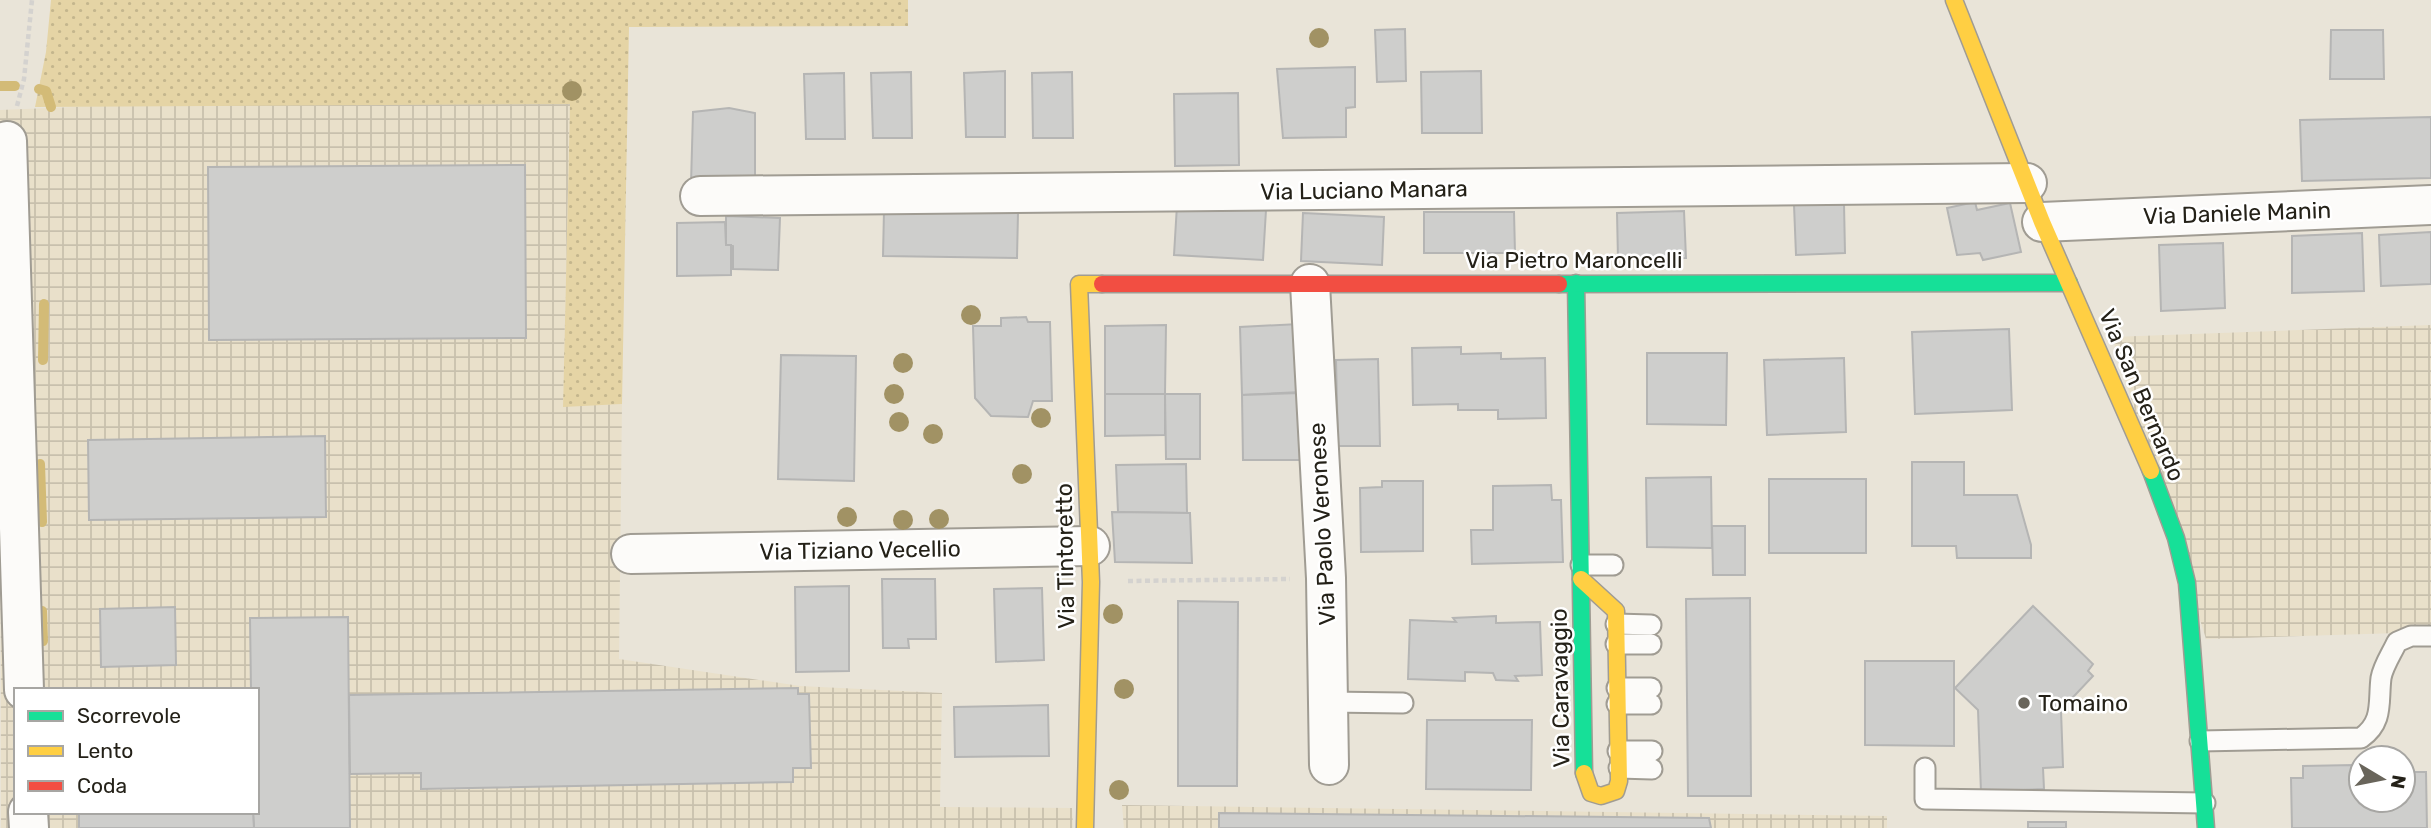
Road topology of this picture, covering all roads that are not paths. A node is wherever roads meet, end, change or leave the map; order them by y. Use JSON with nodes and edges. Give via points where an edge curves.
{"nodes":[{"id":1,"x":1954,"y":0,"type":"edge"},
{"id":2,"x":7,"y":141,"type":"road end"},
{"id":3,"x":2028,"y":183,"type":"junction"},
{"id":4,"x":700,"y":196,"type":"dead end"},
{"id":5,"x":2431,"y":205,"type":"edge"},
{"id":6,"x":2042,"y":222,"type":"junction"},
{"id":7,"x":1576,"y":283,"type":"junction"},
{"id":8,"x":2069,"y":283,"type":"junction"},
{"id":9,"x":1079,"y":284,"type":"joint"},
{"id":10,"x":1310,"y":284,"type":"junction"},
{"id":11,"x":631,"y":554,"type":"dead end"},
{"id":12,"x":1091,"y":564,"type":"junction"},
{"id":13,"x":1613,"y":565,"type":"dead end"},
{"id":14,"x":1581,"y":572,"type":"junction"},
{"id":15,"x":1616,"y":624,"type":"junction"},
{"id":16,"x":2431,"y":636,"type":"edge"},
{"id":17,"x":1616,"y":644,"type":"junction"},
{"id":18,"x":24,"y":688,"type":"edge"},
{"id":19,"x":1617,"y":696,"type":"junction"},
{"id":20,"x":1651,"y":696,"type":"dead end"},
{"id":21,"x":1328,"y":702,"type":"junction"},
{"id":22,"x":1404,"y":703,"type":"dead end"},
{"id":23,"x":2200,"y":741,"type":"junction"},
{"id":24,"x":1618,"y":760,"type":"junction"},
{"id":25,"x":1652,"y":760,"type":"dead end"},
{"id":26,"x":1329,"y":765,"type":"dead end"},
{"id":27,"x":1925,"y":768,"type":"dead end"},
{"id":28,"x":2204,"y":803,"type":"junction"},
{"id":29,"x":1085,"y":828,"type":"edge"},
{"id":30,"x":2206,"y":828,"type":"edge"}],
"edges":[{"from":1,"to":3,"type":"street","name":"Via San Bernardo"},
{"from":2,"to":18,"type":"street"},
{"from":3,"to":4,"type":"street","name":"Via Luciano Manara"},
{"from":3,"to":6,"type":"street","name":"Via San Bernardo"},
{"from":5,"to":6,"type":"street","name":"Via Daniele Manin"},
{"from":6,"to":8,"type":"street","name":"Via San Bernardo"},
{"from":7,"to":8,"type":"street","name":"Via Pietro Maroncelli"},
{"from":7,"to":10,"type":"street","name":"Via Pietro Maroncelli"},
{"from":7,"to":14,"type":"street","name":"Via Caravaggio"},
{"from":8,"to":23,"type":"street","name":"Via San Bernardo","via":[[2176,538],[2187,583]]},
{"from":9,"to":10,"type":"street","name":"Via Pietro Maroncelli"},
{"from":9,"to":12,"type":"street","name":"Via Tintoretto"},
{"from":10,"to":21,"type":"street","name":"Via Paolo Veronese"},
{"from":11,"to":12,"type":"street","name":"Via Tiziano Vecellio"},
{"from":12,"to":29,"type":"street","name":"Via Tintoretto"},
{"from":13,"to":14,"type":"lane"},
{"from":14,"to":15,"type":"street","name":"Via Caravaggio","via":[[1616,611]]},
{"from":14,"to":24,"type":"street","name":"Via Caravaggio","via":[[1584,778],[1591,793],[1601,796],[1616,790]]},
{"from":15,"to":17,"type":"street"},
{"from":15,"to":17,"type":"lane","via":[[1651,635]]},
{"from":16,"to":23,"type":"lane","via":[[2397,642],[2382,674],[2380,715],[2361,738]]},
{"from":17,"to":19,"type":"street"},
{"from":19,"to":20,"type":"lane"},
{"from":19,"to":24,"type":"street"},
{"from":21,"to":22,"type":"lane"},
{"from":21,"to":26,"type":"street","name":"Via Paolo Veronese"},
{"from":23,"to":28,"type":"street","name":"Via San Bernardo"},
{"from":24,"to":25,"type":"lane"},
{"from":27,"to":28,"type":"lane","via":[[1925,799]]},
{"from":28,"to":30,"type":"street","name":"Via San Bernardo"}]}
